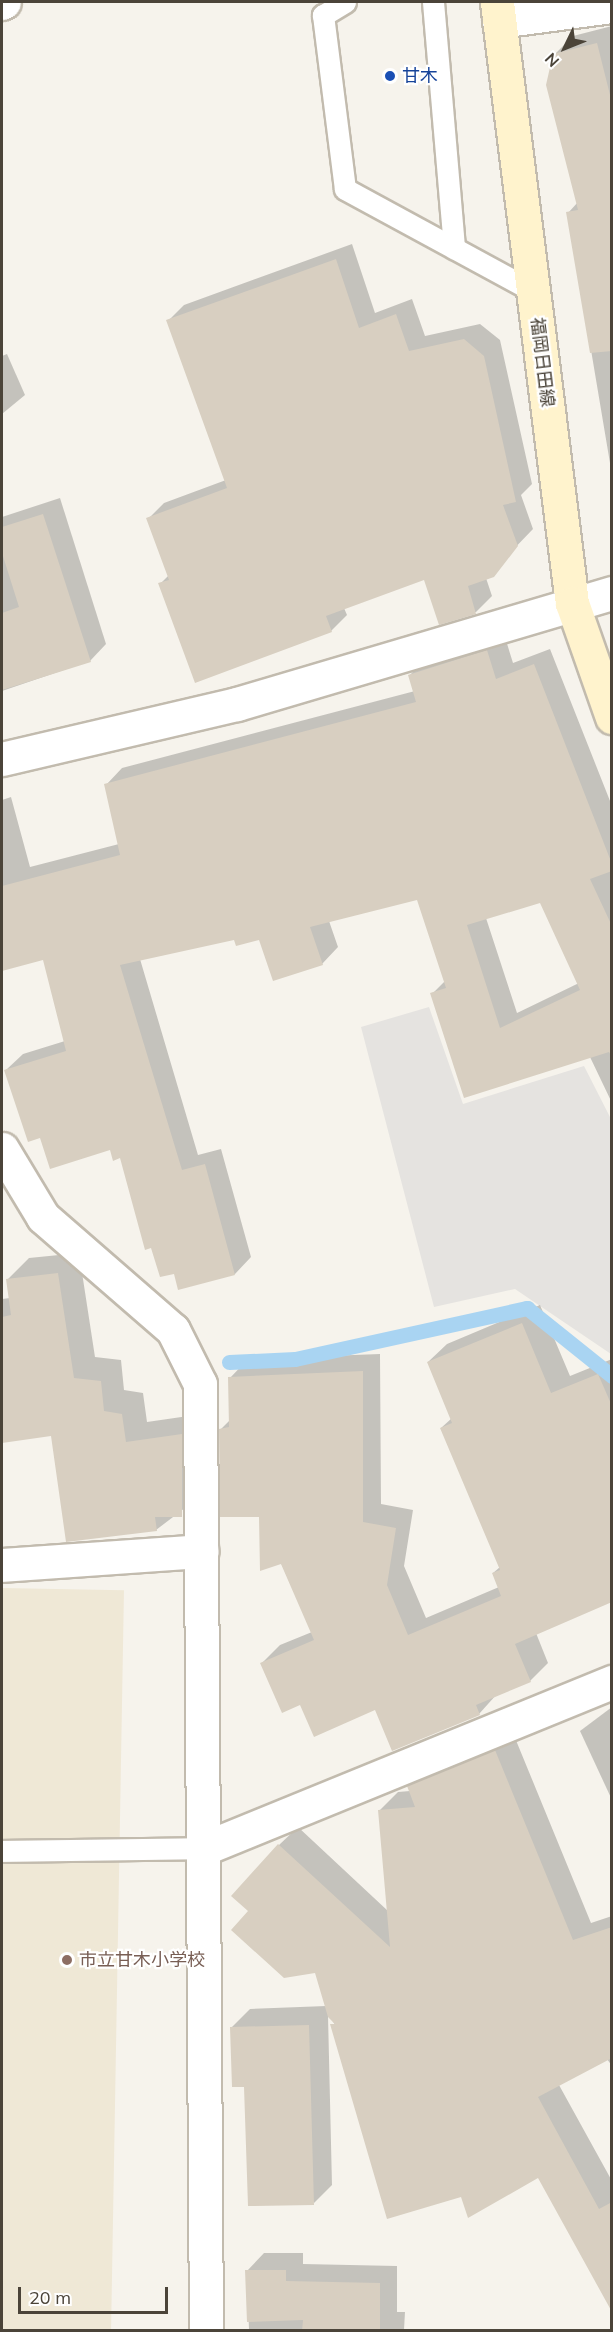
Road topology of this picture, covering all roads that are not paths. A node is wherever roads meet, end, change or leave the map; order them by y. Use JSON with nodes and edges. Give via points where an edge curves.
{"nodes":[{"id":1,"x":345,"y":2,"type":"edge"},
{"id":2,"x":433,"y":2,"type":"edge"},
{"id":3,"x":612,"y":6,"type":"edge"},
{"id":4,"x":498,"y":11,"type":"edge"},
{"id":5,"x":454,"y":248,"type":"junction"},
{"id":6,"x":533,"y":291,"type":"junction"},
{"id":7,"x":612,"y":593,"type":"edge"},
{"id":8,"x":572,"y":603,"type":"junction"},
{"id":9,"x":612,"y":717,"type":"edge"},
{"id":10,"x":2,"y":759,"type":"edge"},
{"id":11,"x":2,"y":1149,"type":"edge"},
{"id":12,"x":202,"y":1551,"type":"junction"},
{"id":13,"x":2,"y":1565,"type":"edge"},
{"id":14,"x":612,"y":1682,"type":"edge"},
{"id":15,"x":205,"y":1848,"type":"junction"},
{"id":16,"x":2,"y":1851,"type":"edge"},
{"id":17,"x":206,"y":2331,"type":"edge"}],
"edges":[{"from":1,"to":5,"type":"lane","via":[[323,15],[345,189]]},
{"from":2,"to":5,"type":"lane"},
{"from":3,"to":4,"type":"street"},
{"from":4,"to":6,"type":"main road","name":"福岡日田線"},
{"from":5,"to":6,"type":"lane"},
{"from":6,"to":8,"type":"main road","name":"福岡日田線"},
{"from":7,"to":8,"type":"street"},
{"from":8,"to":9,"type":"main road","name":"福岡日田線"},
{"from":8,"to":10,"type":"street","via":[[237,704]]},
{"from":11,"to":12,"type":"street","via":[[43,1217],[173,1330],[200,1384]]},
{"from":12,"to":13,"type":"street"},
{"from":12,"to":15,"type":"street"},
{"from":14,"to":15,"type":"street"},
{"from":15,"to":16,"type":"lane"},
{"from":15,"to":17,"type":"street"}]}
